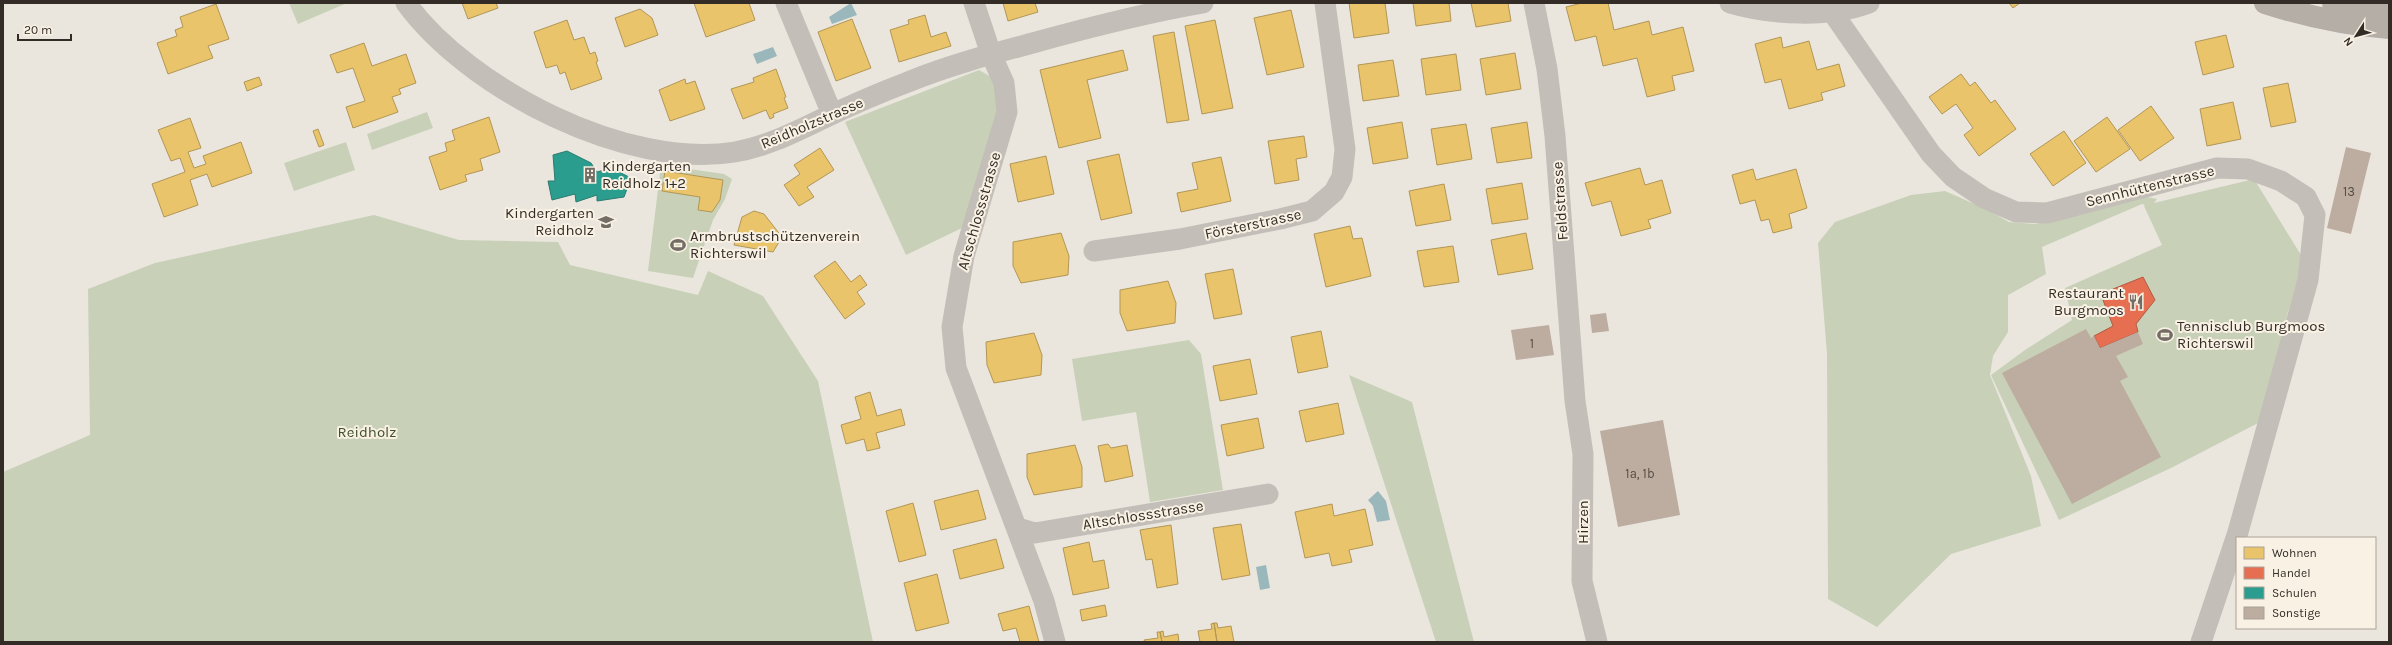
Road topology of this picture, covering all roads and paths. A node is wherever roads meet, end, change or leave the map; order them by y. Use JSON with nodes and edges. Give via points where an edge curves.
{"nodes":[{"id":1,"x":406,"y":3,"type":"edge"},
{"id":2,"x":786,"y":3,"type":"edge"},
{"id":3,"x":974,"y":3,"type":"edge"},
{"id":4,"x":1203,"y":3,"type":"edge"},
{"id":5,"x":1325,"y":3,"type":"edge"},
{"id":6,"x":1534,"y":3,"type":"edge"},
{"id":7,"x":1730,"y":3,"type":"edge"},
{"id":8,"x":1869,"y":3,"type":"edge"},
{"id":9,"x":2265,"y":3,"type":"edge"},
{"id":10,"x":2333,"y":3,"type":"edge"},
{"id":11,"x":2389,"y":11,"type":"edge"},
{"id":12,"x":1834,"y":13,"type":"junction"},
{"id":13,"x":2389,"y":28,"type":"edge"},
{"id":14,"x":991,"y":54,"type":"junction"},
{"id":15,"x":832,"y":114,"type":"junction"},
{"id":16,"x":1094,"y":251,"type":"dead end"},
{"id":17,"x":1575,"y":401,"type":"joint"},
{"id":18,"x":1268,"y":494,"type":"dead end"},
{"id":19,"x":1018,"y":528,"type":"junction"},
{"id":20,"x":2236,"y":537,"type":"edge"},
{"id":21,"x":2236,"y":538,"type":"edge"},
{"id":22,"x":1055,"y":642,"type":"edge"},
{"id":23,"x":1597,"y":642,"type":"edge"},
{"id":24,"x":2201,"y":642,"type":"edge"}],
"edges":[{"from":1,"to":15,"type":"street","name":"Reidholzstrasse","via":[[449,49],[497,86],[556,118],[620,140],[687,153],[736,152],[776,140]]},
{"from":2,"to":15,"type":"street"},
{"from":3,"to":14,"type":"street","name":"Altschlossstrasse"},
{"from":4,"to":14,"type":"street","name":"Reidholzstrasse","via":[[1105,23]]},
{"from":5,"to":16,"type":"street","name":"Försterstrasse","via":[[1345,149],[1342,177],[1334,192],[1312,211],[1280,219],[1180,239]]},
{"from":6,"to":17,"type":"street","name":"Feldstrasse","via":[[1547,69],[1555,136]]},
{"from":7,"to":12,"type":"street","via":[[1776,11]]},
{"from":8,"to":12,"type":"street"},
{"from":9,"to":13,"type":"main road","via":[[2342,23]]},
{"from":10,"to":11,"type":"main road"},
{"from":12,"to":20,"type":"street","name":"Sennhüttenstrasse","via":[[1931,154],[1953,177],[1984,198],[2016,212],[2047,212],[2217,168],[2248,169],[2281,181],[2306,197],[2315,215],[2308,280]]},
{"from":14,"to":15,"type":"street","name":"Reidholzstrasse","via":[[909,81]]},
{"from":14,"to":19,"type":"street","name":"Altschlossstrasse","via":[[1004,83],[1007,112],[964,256],[952,327],[956,368]]},
{"from":17,"to":23,"type":"street","name":"Hirzen","via":[[1583,454],[1582,581]]},
{"from":18,"to":19,"type":"street","name":"Altschlossstrasse","via":[[1036,532]]},
{"from":19,"to":22,"type":"street","name":"Altschlossstrasse","via":[[1044,601]]},
{"from":21,"to":24,"type":"street","name":"Sennhüttenstrasse"}]}
